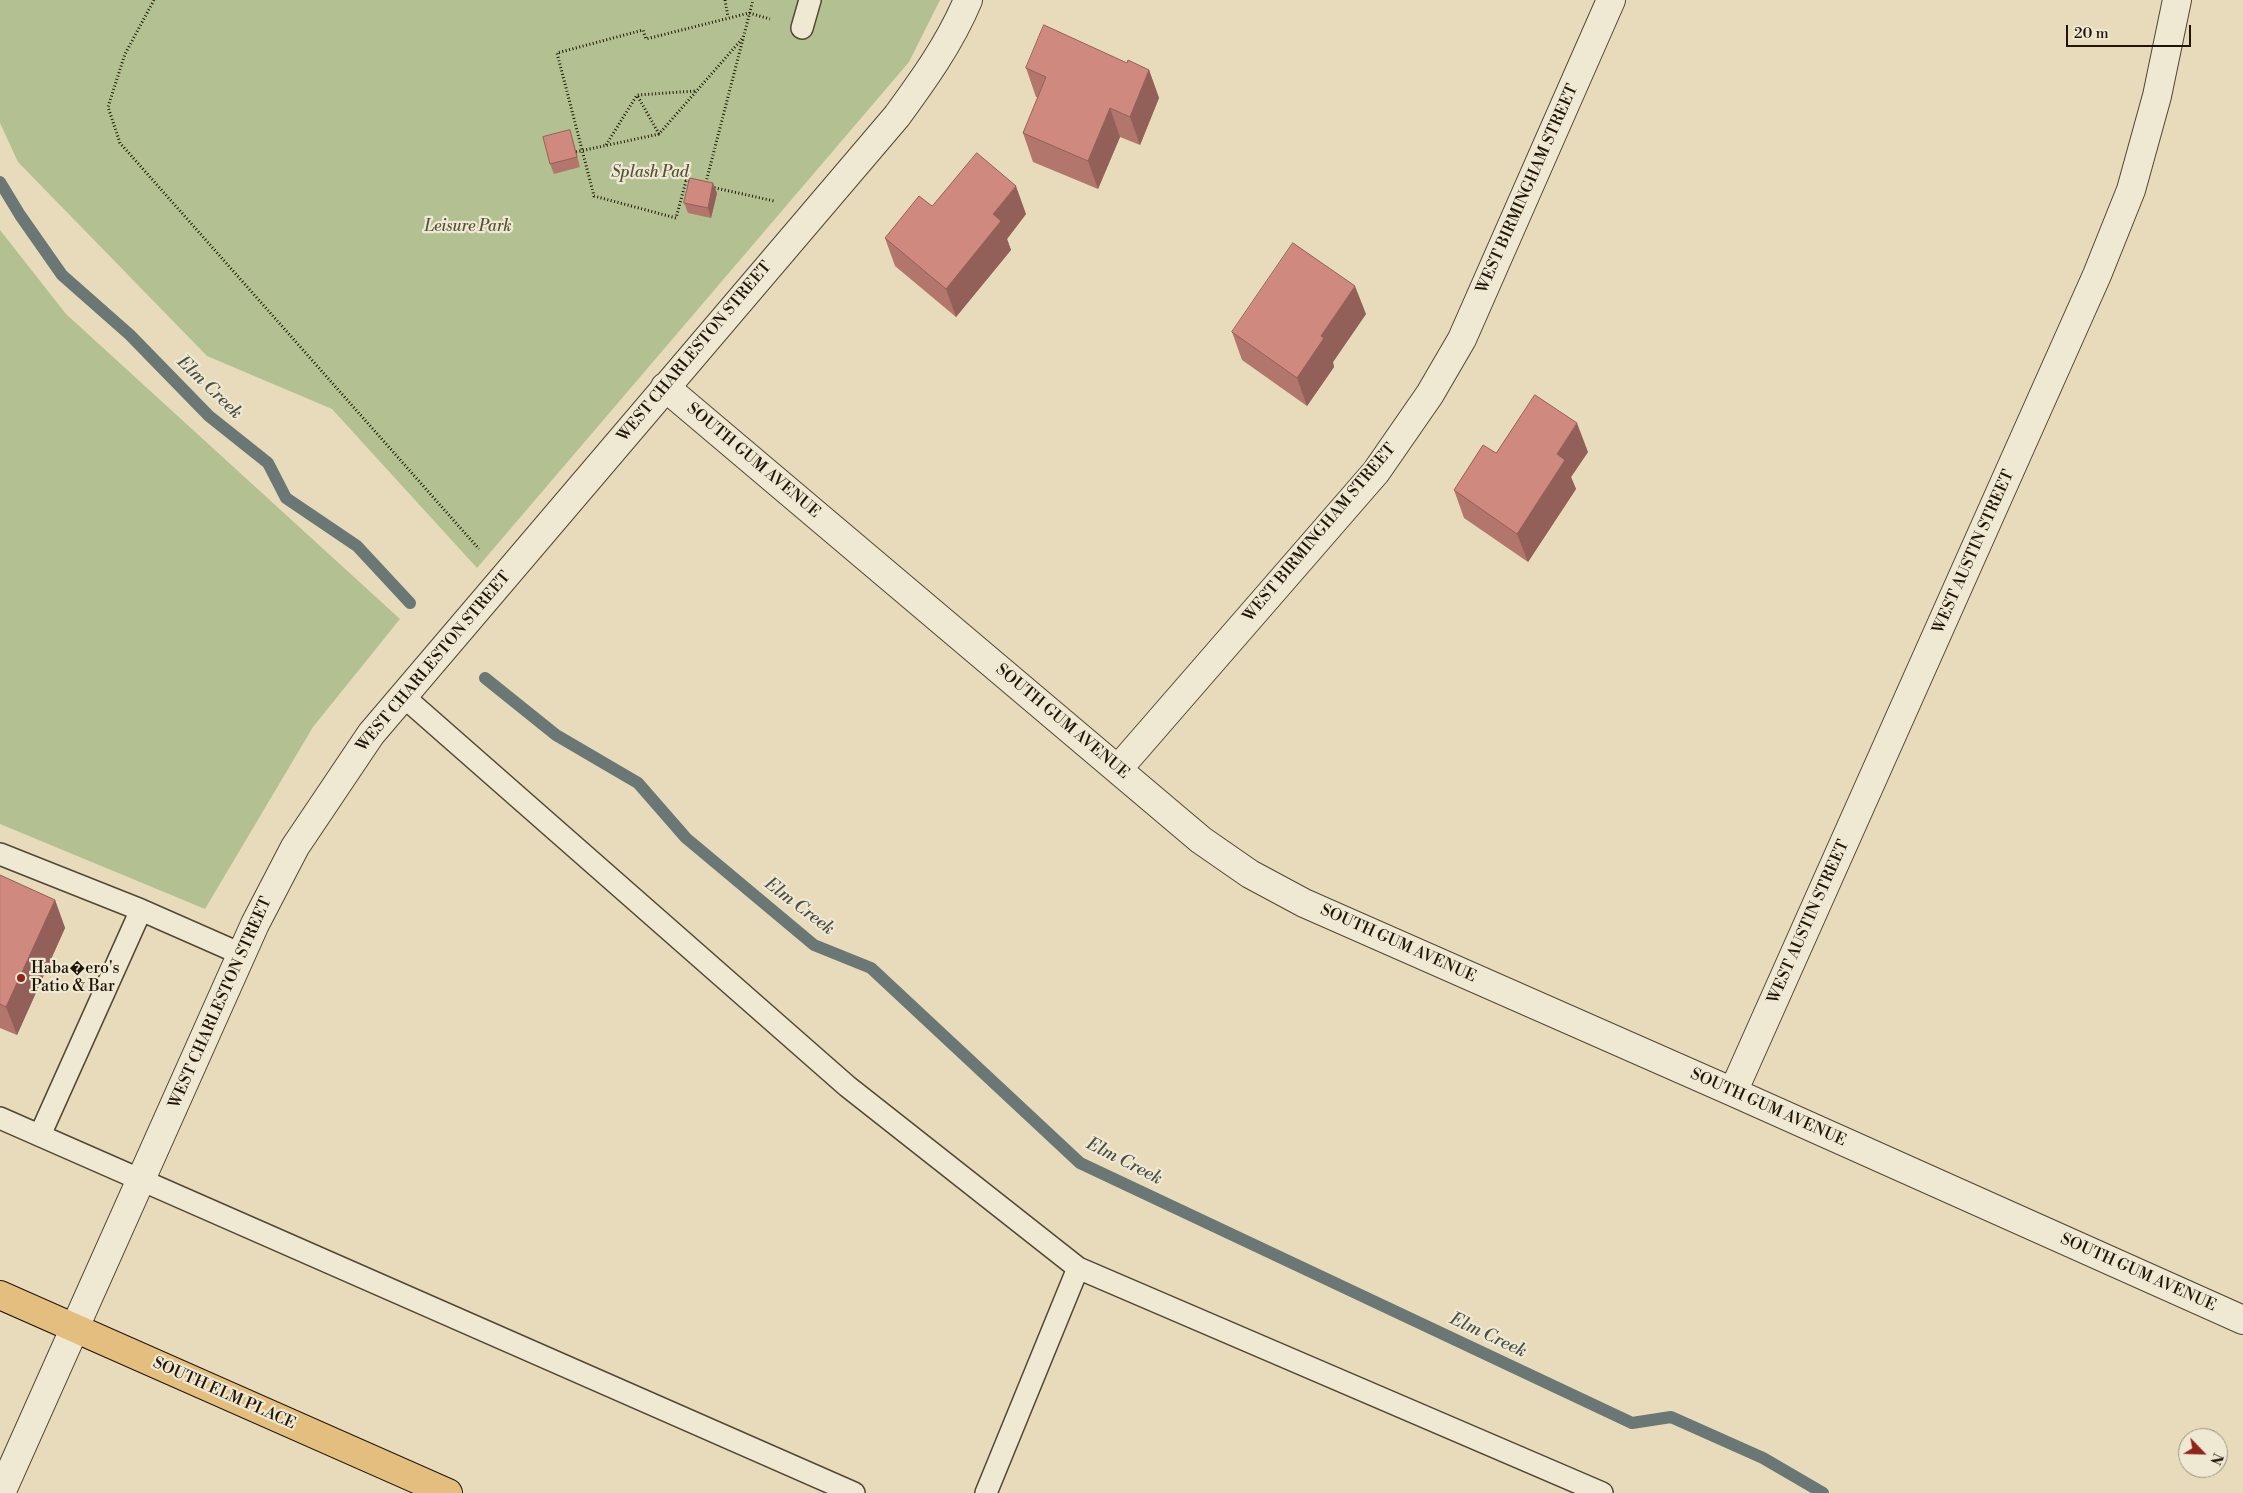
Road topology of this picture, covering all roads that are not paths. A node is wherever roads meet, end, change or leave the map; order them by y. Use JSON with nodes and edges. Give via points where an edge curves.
{"nodes":[{"id":1,"x":810,"y":0,"type":"edge"},
{"id":2,"x":968,"y":0,"type":"edge"},
{"id":3,"x":1611,"y":0,"type":"edge"},
{"id":4,"x":2177,"y":0,"type":"edge"},
{"id":5,"x":802,"y":28,"type":"road end"},
{"id":6,"x":665,"y":387,"type":"junction"},
{"id":7,"x":403,"y":696,"type":"junction"},
{"id":8,"x":1118,"y":769,"type":"junction"},
{"id":9,"x":0,"y":854,"type":"edge"},
{"id":10,"x":141,"y":910,"type":"junction"},
{"id":11,"x":241,"y":954,"type":"junction"},
{"id":12,"x":1733,"y":1092,"type":"junction"},
{"id":13,"x":0,"y":1118,"type":"edge"},
{"id":14,"x":40,"y":1135,"type":"junction"},
{"id":15,"x":142,"y":1180,"type":"junction"},
{"id":16,"x":1078,"y":1268,"type":"junction"},
{"id":17,"x":0,"y":1295,"type":"edge"},
{"id":18,"x":2242,"y":1316,"type":"edge"},
{"id":19,"x":76,"y":1328,"type":"junction"},
{"id":20,"x":1,"y":1493,"type":"edge"},
{"id":21,"x":448,"y":1493,"type":"edge"},
{"id":22,"x":854,"y":1493,"type":"edge"},
{"id":23,"x":986,"y":1493,"type":"edge"},
{"id":24,"x":1602,"y":1493,"type":"edge"}],
"edges":[{"from":1,"to":5,"type":"lane"},
{"from":2,"to":6,"type":"street","name":"WEST CHARLESTON STREET","via":[[936,61],[897,116]]},
{"from":3,"to":8,"type":"street","name":"WEST BIRMINGHAM STREET","via":[[1462,339],[1430,394],[1376,472]]},
{"from":4,"to":12,"type":"street","name":"WEST AUSTIN STREET","via":[[2132,190]]},
{"from":6,"to":7,"type":"street","name":"WEST CHARLESTON STREET"},
{"from":6,"to":8,"type":"street","name":"SOUTH GUM AVENUE"},
{"from":7,"to":11,"type":"street","name":"WEST CHARLESTON STREET","via":[[371,734],[295,847]]},
{"from":7,"to":16,"type":"lane","via":[[847,1086]]},
{"from":8,"to":12,"type":"street","name":"SOUTH GUM AVENUE","via":[[1201,840],[1250,874],[1304,903]]},
{"from":9,"to":10,"type":"lane"},
{"from":10,"to":11,"type":"lane"},
{"from":10,"to":14,"type":"lane"},
{"from":11,"to":15,"type":"street","name":"WEST CHARLESTON STREET"},
{"from":12,"to":18,"type":"street","name":"SOUTH GUM AVENUE"},
{"from":13,"to":14,"type":"lane"},
{"from":14,"to":15,"type":"lane"},
{"from":15,"to":19,"type":"street","name":"WEST CHARLESTON STREET"},
{"from":15,"to":22,"type":"lane"},
{"from":16,"to":23,"type":"lane"},
{"from":16,"to":24,"type":"lane"},
{"from":17,"to":19,"type":"main road","name":"SOUTH ELM PLACE"},
{"from":19,"to":20,"type":"street","name":"WEST CHARLESTON STREET"},
{"from":19,"to":21,"type":"main road","name":"SOUTH ELM PLACE"}]}
